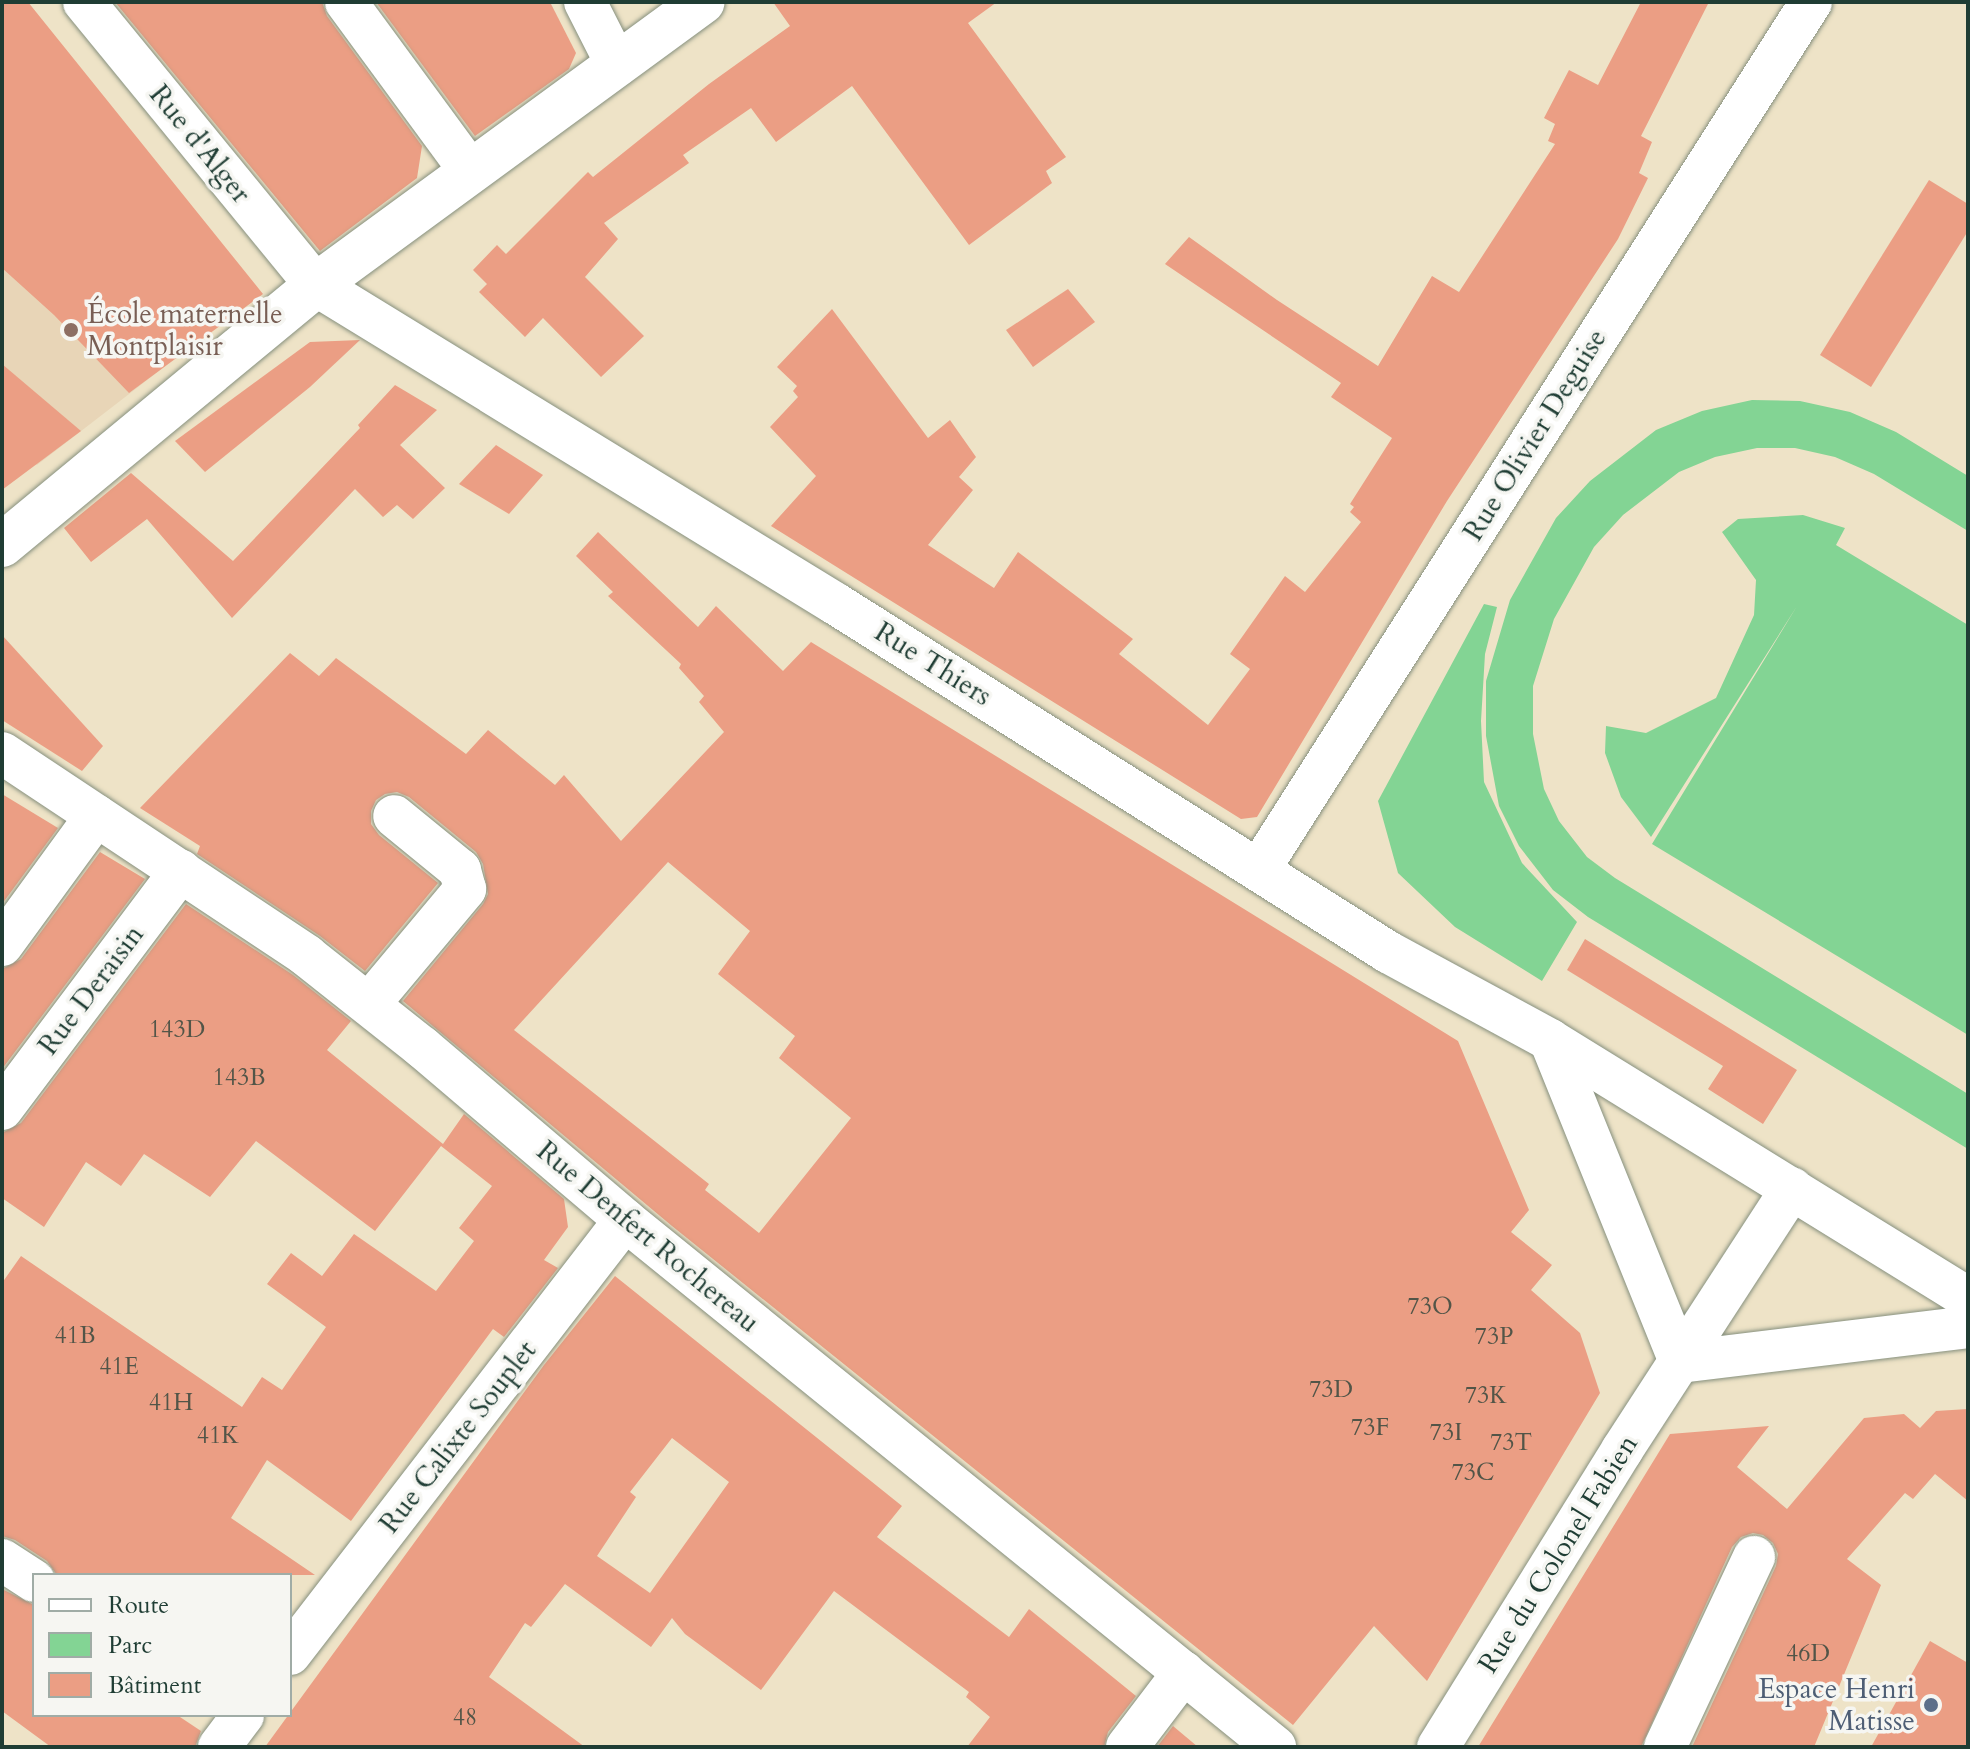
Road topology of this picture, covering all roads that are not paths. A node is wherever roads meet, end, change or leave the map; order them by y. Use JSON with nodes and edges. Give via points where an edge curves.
{"nodes":[{"id":1,"x":84,"y":2,"type":"edge"},
{"id":2,"x":346,"y":2,"type":"edge"},
{"id":3,"x":585,"y":2,"type":"edge"},
{"id":4,"x":703,"y":2,"type":"edge"},
{"id":5,"x":1811,"y":2,"type":"edge"},
{"id":6,"x":617,"y":65,"type":"junction"},
{"id":7,"x":471,"y":172,"type":"junction"},
{"id":8,"x":316,"y":285,"type":"junction"},
{"id":9,"x":4,"y":541,"type":"edge"},
{"id":10,"x":7,"y":767,"type":"edge"},
{"id":11,"x":96,"y":816,"type":"junction"},
{"id":12,"x":394,"y":816,"type":"dead end"},
{"id":13,"x":1260,"y":868,"type":"junction"},
{"id":14,"x":181,"y":871,"type":"junction"},
{"id":15,"x":2,"y":945,"type":"edge"},
{"id":16,"x":369,"y":1004,"type":"junction"},
{"id":17,"x":1550,"y":1040,"type":"junction"},
{"id":18,"x":2,"y":1109,"type":"edge"},
{"id":19,"x":1792,"y":1188,"type":"junction"},
{"id":20,"x":625,"y":1220,"type":"junction"},
{"id":21,"x":1968,"y":1298,"type":"edge"},
{"id":22,"x":1968,"y":1327,"type":"edge"},
{"id":23,"x":1680,"y":1362,"type":"junction"},
{"id":24,"x":1754,"y":1557,"type":"dead end"},
{"id":25,"x":2,"y":1560,"type":"edge"},
{"id":26,"x":32,"y":1580,"type":"edge"},
{"id":27,"x":292,"y":1651,"type":"edge"},
{"id":28,"x":1184,"y":1672,"type":"junction"},
{"id":29,"x":1127,"y":1747,"type":"edge"},
{"id":30,"x":1275,"y":1747,"type":"edge"},
{"id":31,"x":1438,"y":1747,"type":"edge"},
{"id":32,"x":1665,"y":1747,"type":"edge"}],
"edges":[{"from":1,"to":8,"type":"street","name":"Rue d'Alger"},
{"from":2,"to":7,"type":"street"},
{"from":3,"to":6,"type":"street"},
{"from":4,"to":6,"type":"main road"},
{"from":5,"to":13,"type":"street","name":"Rue Olivier Deguise"},
{"from":6,"to":7,"type":"main road"},
{"from":7,"to":8,"type":"main road"},
{"from":8,"to":9,"type":"main road"},
{"from":8,"to":13,"type":"street","name":"Rue Thiers"},
{"from":10,"to":11,"type":"street","name":"Rue Denfert Rochereau"},
{"from":11,"to":14,"type":"street","name":"Rue Denfert Rochereau"},
{"from":11,"to":15,"type":"street"},
{"from":12,"to":16,"type":"street","via":[[460,870],[465,889]]},
{"from":13,"to":17,"type":"street","name":"Rue Thiers","via":[[1388,952]]},
{"from":14,"to":16,"type":"street","name":"Rue Denfert Rochereau"},
{"from":14,"to":18,"type":"street","name":"Rue Deraisin"},
{"from":16,"to":20,"type":"street","name":"Rue Denfert Rochereau"},
{"from":17,"to":19,"type":"street","name":"Rue Thiers"},
{"from":17,"to":23,"type":"street"},
{"from":19,"to":21,"type":"street","name":"Rue Thiers"},
{"from":19,"to":23,"type":"street","name":"Rue du Colonel Fabien"},
{"from":20,"to":27,"type":"street","name":"Rue Calixte Souplet"},
{"from":20,"to":28,"type":"street","name":"Rue Denfert Rochereau"},
{"from":22,"to":23,"type":"street"},
{"from":23,"to":31,"type":"street","name":"Rue du Colonel Fabien"},
{"from":24,"to":32,"type":"street"},
{"from":25,"to":26,"type":"street"},
{"from":28,"to":29,"type":"street"},
{"from":28,"to":30,"type":"street","name":"Rue Denfert Rochereau"}]}
